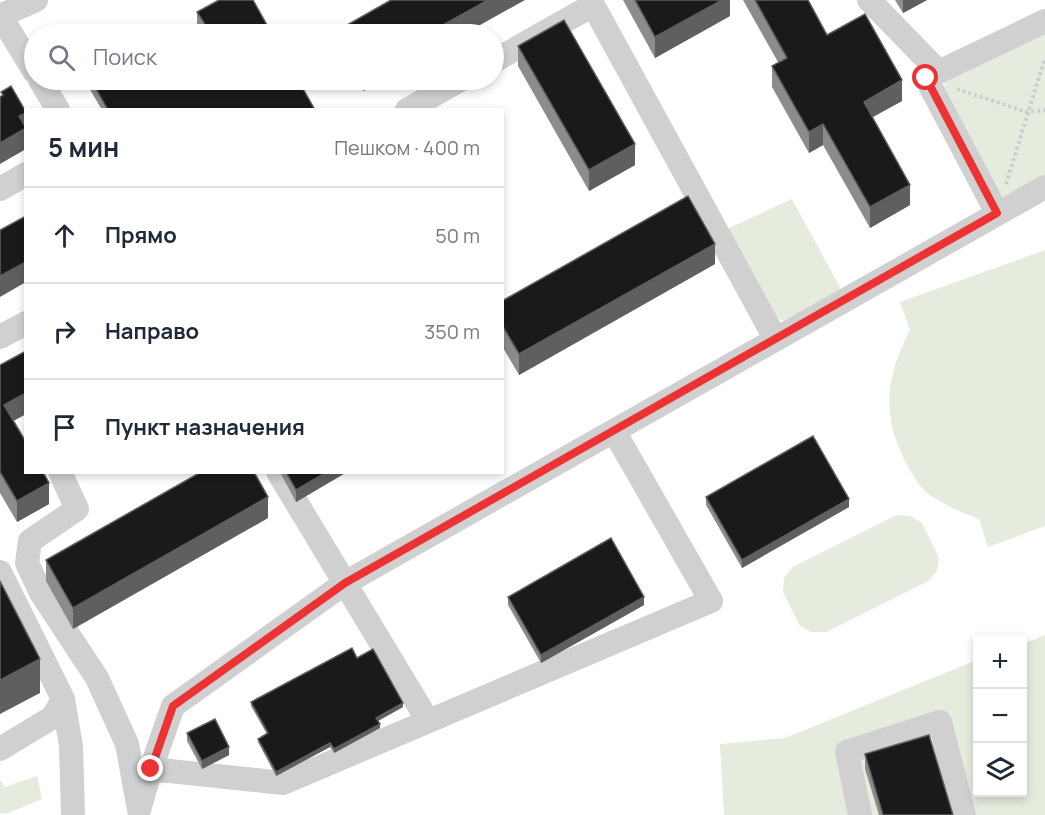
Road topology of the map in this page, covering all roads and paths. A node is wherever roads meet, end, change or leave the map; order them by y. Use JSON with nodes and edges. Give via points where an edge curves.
{"nodes":[{"id":1,"x":36,"y":0,"type":"edge"},
{"id":2,"x":869,"y":0,"type":"edge"},
{"id":3,"x":592,"y":3,"type":"edge"},
{"id":4,"x":0,"y":16,"type":"edge"},
{"id":5,"x":1045,"y":21,"type":"edge"},
{"id":6,"x":24,"y":55,"type":"edge"},
{"id":7,"x":504,"y":55,"type":"edge"},
{"id":8,"x":1045,"y":58,"type":"edge"},
{"id":9,"x":932,"y":75,"type":"junction"},
{"id":10,"x":46,"y":90,"type":"edge"},
{"id":11,"x":442,"y":90,"type":"edge"},
{"id":12,"x":57,"y":108,"type":"edge"},
{"id":13,"x":411,"y":108,"type":"edge"},
{"id":14,"x":1045,"y":110,"type":"edge"},
{"id":15,"x":1027,"y":112,"type":"junction"},
{"id":16,"x":24,"y":175,"type":"edge"},
{"id":17,"x":1045,"y":187,"type":"edge"},
{"id":18,"x":0,"y":189,"type":"edge"},
{"id":19,"x":997,"y":213,"type":"junction"},
{"id":20,"x":24,"y":324,"type":"edge"},
{"id":21,"x":0,"y":337,"type":"edge"},
{"id":22,"x":775,"y":338,"type":"junction"},
{"id":23,"x":618,"y":438,"type":"dead end"},
{"id":24,"x":61,"y":474,"type":"edge"},
{"id":25,"x":279,"y":474,"type":"edge"},
{"id":26,"x":0,"y":572,"type":"edge"},
{"id":27,"x":345,"y":583,"type":"junction"},
{"id":28,"x":63,"y":699,"type":"junction"},
{"id":29,"x":428,"y":721,"type":"junction"},
{"id":30,"x":0,"y":749,"type":"edge"},
{"id":31,"x":151,"y":769,"type":"junction"},
{"id":32,"x":139,"y":813,"type":"edge"},
{"id":33,"x":73,"y":815,"type":"edge"},
{"id":34,"x":860,"y":815,"type":"edge"},
{"id":35,"x":964,"y":815,"type":"edge"}],
"edges":[{"from":1,"to":4,"type":"lane"},
{"from":2,"to":9,"type":"lane"},
{"from":3,"to":7,"type":"lane"},
{"from":3,"to":22,"type":"lane"},
{"from":4,"to":6,"type":"lane"},
{"from":5,"to":9,"type":"lane"},
{"from":8,"to":15,"type":"path"},
{"from":9,"to":15,"type":"path"},
{"from":9,"to":19,"type":"lane"},
{"from":10,"to":12,"type":"lane"},
{"from":11,"to":13,"type":"lane"},
{"from":14,"to":15,"type":"path"},
{"from":15,"to":19,"type":"path"},
{"from":16,"to":18,"type":"lane"},
{"from":17,"to":19,"type":"lane"},
{"from":19,"to":22,"type":"lane"},
{"from":20,"to":21,"type":"lane"},
{"from":22,"to":27,"type":"lane"},
{"from":23,"to":29,"type":"lane","via":[[711,601]]},
{"from":24,"to":32,"type":"lane","via":[[77,509],[30,541],[27,563],[41,593],[97,678],[127,744]]},
{"from":25,"to":27,"type":"lane"},
{"from":26,"to":28,"type":"lane"},
{"from":27,"to":29,"type":"lane"},
{"from":27,"to":31,"type":"lane","via":[[173,706]]},
{"from":28,"to":30,"type":"lane","via":[[53,717]]},
{"from":28,"to":33,"type":"lane"},
{"from":29,"to":31,"type":"lane","via":[[283,783]]},
{"from":31,"to":32,"type":"lane"},
{"from":34,"to":35,"type":"lane","via":[[847,752],[940,722]]}]}
